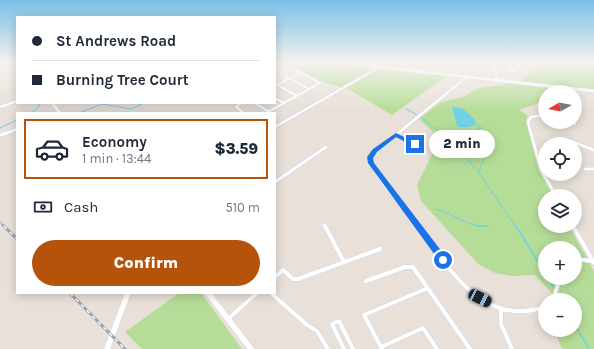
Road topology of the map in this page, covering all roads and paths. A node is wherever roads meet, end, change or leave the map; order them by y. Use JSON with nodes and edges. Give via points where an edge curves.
{"nodes":[{"id":1,"x":290,"y":78,"type":"joint"},
{"id":2,"x":314,"y":78,"type":"edge"},
{"id":3,"x":356,"y":78,"type":"edge"},
{"id":4,"x":465,"y":78,"type":"edge"},
{"id":5,"x":490,"y":78,"type":"edge"},
{"id":6,"x":497,"y":79,"type":"joint"},
{"id":7,"x":276,"y":85,"type":"edge"},
{"id":8,"x":538,"y":85,"type":"edge"},
{"id":9,"x":309,"y":89,"type":"junction"},
{"id":10,"x":582,"y":90,"type":"edge"},
{"id":11,"x":594,"y":91,"type":"edge"},
{"id":12,"x":297,"y":96,"type":"junction"},
{"id":13,"x":276,"y":99,"type":"edge"},
{"id":14,"x":16,"y":101,"type":"edge"},
{"id":15,"x":284,"y":103,"type":"junction"},
{"id":16,"x":53,"y":104,"type":"edge"},
{"id":17,"x":240,"y":104,"type":"edge"},
{"id":18,"x":256,"y":104,"type":"edge"},
{"id":19,"x":0,"y":107,"type":"edge"},
{"id":20,"x":59,"y":112,"type":"edge"},
{"id":21,"x":243,"y":112,"type":"edge"},
{"id":22,"x":268,"y":112,"type":"edge"},
{"id":23,"x":538,"y":116,"type":"edge"},
{"id":24,"x":276,"y":126,"type":"edge"},
{"id":25,"x":16,"y":129,"type":"edge"},
{"id":26,"x":0,"y":135,"type":"edge"},
{"id":27,"x":396,"y":135,"type":"junction"},
{"id":28,"x":415,"y":144,"type":"dead end"},
{"id":29,"x":582,"y":145,"type":"edge"},
{"id":30,"x":326,"y":147,"type":"dead end"},
{"id":31,"x":594,"y":150,"type":"edge"},
{"id":32,"x":585,"y":169,"type":"dead end"},
{"id":33,"x":594,"y":169,"type":"edge"},
{"id":34,"x":276,"y":181,"type":"edge"},
{"id":35,"x":552,"y":189,"type":"edge"},
{"id":36,"x":324,"y":225,"type":"dead end"},
{"id":37,"x":577,"y":233,"type":"edge"},
{"id":38,"x":380,"y":249,"type":"dead end"},
{"id":39,"x":582,"y":260,"type":"edge"},
{"id":40,"x":344,"y":262,"type":"junction"},
{"id":41,"x":593,"y":262,"type":"edge"},
{"id":42,"x":276,"y":276,"type":"edge"},
{"id":43,"x":366,"y":281,"type":"dead end"},
{"id":44,"x":428,"y":288,"type":"junction"},
{"id":45,"x":128,"y":294,"type":"edge"},
{"id":46,"x":209,"y":294,"type":"edge"},
{"id":47,"x":256,"y":294,"type":"edge"},
{"id":48,"x":273,"y":294,"type":"edge"},
{"id":49,"x":501,"y":308,"type":"junction"},
{"id":50,"x":538,"y":309,"type":"edge"},
{"id":51,"x":228,"y":319,"type":"junction"},
{"id":52,"x":381,"y":348,"type":"edge"},
{"id":53,"x":107,"y":349,"type":"edge"},
{"id":54,"x":251,"y":349,"type":"edge"},
{"id":55,"x":328,"y":349,"type":"edge"},
{"id":56,"x":344,"y":349,"type":"edge"},
{"id":57,"x":353,"y":349,"type":"edge"},
{"id":58,"x":436,"y":349,"type":"edge"},
{"id":59,"x":470,"y":349,"type":"edge"},
{"id":60,"x":512,"y":349,"type":"edge"}],
"edges":[{"from":1,"to":7,"type":"street"},
{"from":1,"to":9,"type":"street"},
{"from":2,"to":9,"type":"street","via":[[321,82]]},
{"from":3,"to":24,"type":"street"},
{"from":4,"to":27,"type":"street"},
{"from":5,"to":6,"type":"street"},
{"from":6,"to":8,"type":"street"},
{"from":7,"to":12,"type":"street"},
{"from":9,"to":12,"type":"street"},
{"from":10,"to":11,"type":"street"},
{"from":12,"to":15,"type":"street"},
{"from":13,"to":15,"type":"street"},
{"from":14,"to":19,"type":"street"},
{"from":15,"to":22,"type":"street"},
{"from":16,"to":20,"type":"street"},
{"from":17,"to":21,"type":"street","via":[[236,107]]},
{"from":18,"to":22,"type":"street"},
{"from":23,"to":35,"type":"street","via":[[531,117],[528,122],[541,170]]},
{"from":25,"to":26,"type":"street"},
{"from":27,"to":28,"type":"street"},
{"from":27,"to":49,"type":"street","via":[[372,155],[370,160],[373,167],[466,288]]},
{"from":29,"to":31,"type":"street"},
{"from":30,"to":34,"type":"street"},
{"from":32,"to":33,"type":"street"},
{"from":36,"to":40,"type":"street"},
{"from":37,"to":41,"type":"street"},
{"from":38,"to":40,"type":"street"},
{"from":39,"to":41,"type":"street"},
{"from":40,"to":42,"type":"street","via":[[298,279],[283,270]]},
{"from":43,"to":44,"type":"street","via":[[409,266],[415,269]]},
{"from":44,"to":52,"type":"street","via":[[364,315]]},
{"from":44,"to":59,"type":"street"},
{"from":45,"to":53,"type":"street"},
{"from":46,"to":51,"type":"street"},
{"from":47,"to":51,"type":"street"},
{"from":48,"to":55,"type":"street","via":[[322,338]]},
{"from":49,"to":50,"type":"street","via":[[528,312]]},
{"from":49,"to":60,"type":"street","via":[[501,324]]},
{"from":51,"to":54,"type":"street"},
{"from":52,"to":58,"type":"street","via":[[423,328]]},
{"from":56,"to":57,"type":"street","via":[[332,324],[339,321]]}]}
